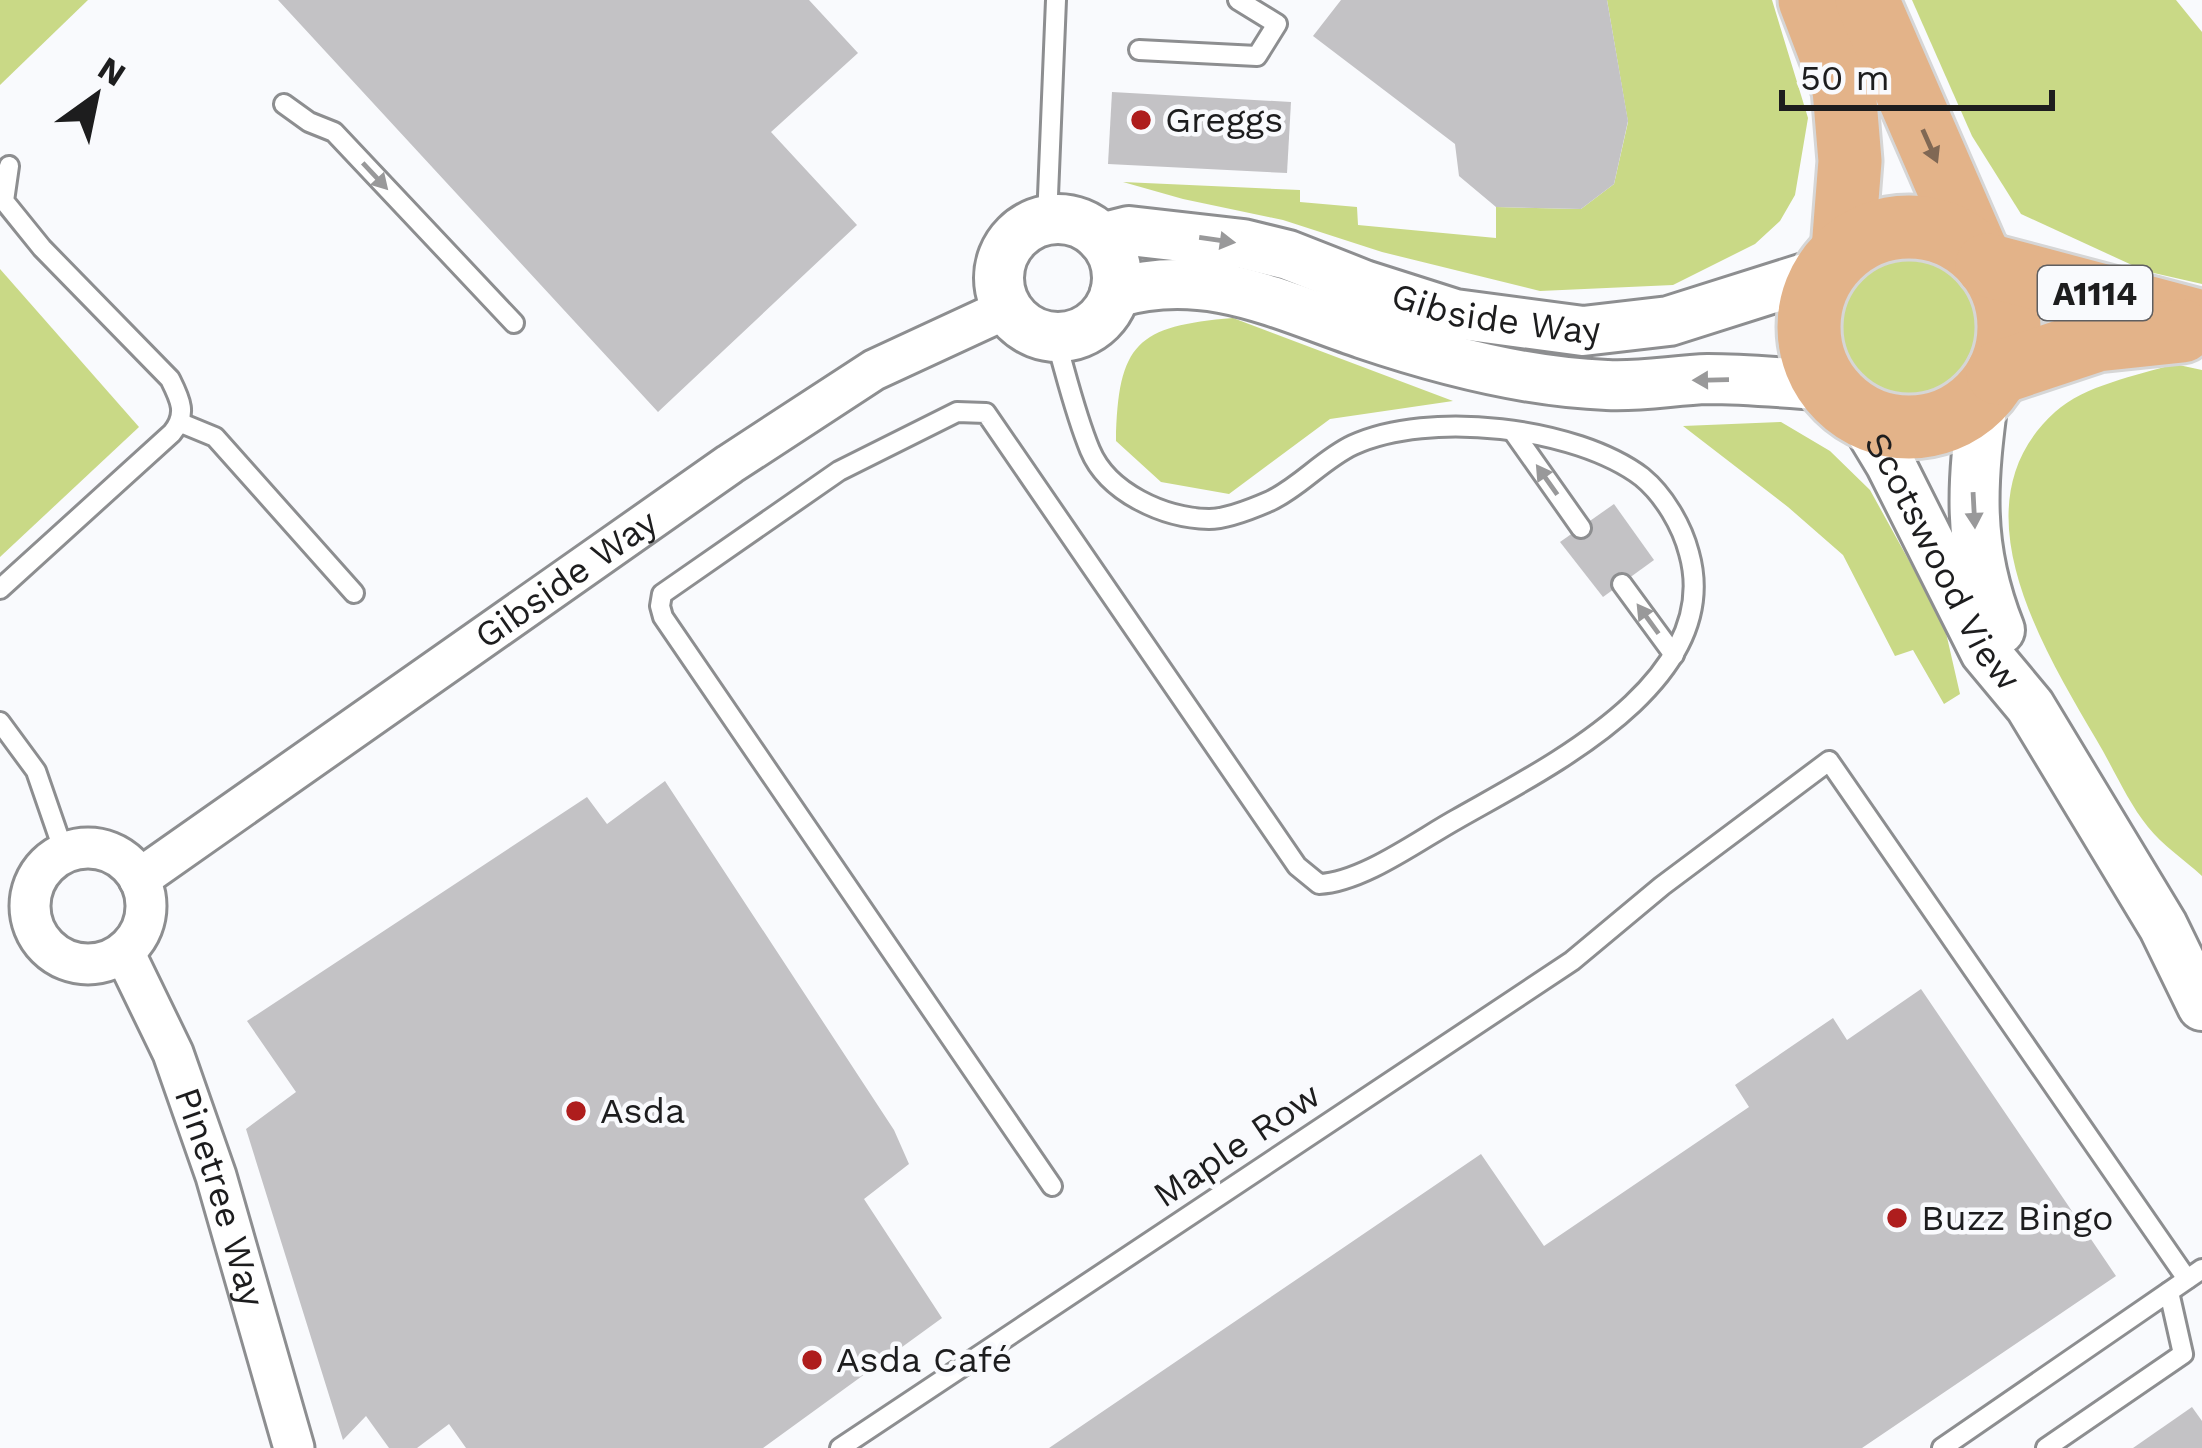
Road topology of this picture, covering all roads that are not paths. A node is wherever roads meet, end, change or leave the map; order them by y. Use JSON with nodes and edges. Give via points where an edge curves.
{"nodes":[{"id":1,"x":1056,"y":0,"type":"edge"},
{"id":2,"x":1238,"y":0,"type":"edge"},
{"id":3,"x":1810,"y":0,"type":"edge"},
{"id":4,"x":1867,"y":0,"type":"edge"},
{"id":5,"x":1139,"y":50,"type":"dead end"},
{"id":6,"x":284,"y":104,"type":"dead end"},
{"id":7,"x":8,"y":166,"type":"dead end"},
{"id":8,"x":1047,"y":220,"type":"junction"},
{"id":9,"x":1101,"y":238,"type":"junction"},
{"id":10,"x":1982,"y":259,"type":"junction"},
{"id":11,"x":1833,"y":261,"type":"junction"},
{"id":12,"x":1115,"y":293,"type":"junction"},
{"id":13,"x":1007,"y":308,"type":"junction"},
{"id":14,"x":514,"y":322,"type":"dead end"},
{"id":15,"x":2202,"y":326,"type":"edge"},
{"id":16,"x":1055,"y":337,"type":"junction"},
{"id":17,"x":1991,"y":383,"type":"junction"},
{"id":18,"x":1844,"y":401,"type":"junction"},
{"id":19,"x":181,"y":423,"type":"junction"},
{"id":20,"x":1514,"y":433,"type":"junction"},
{"id":21,"x":1580,"y":528,"type":"dead end"},
{"id":22,"x":1622,"y":584,"type":"dead end"},
{"id":23,"x":0,"y":589,"type":"edge"},
{"id":24,"x":354,"y":593,"type":"dead end"},
{"id":25,"x":1674,"y":655,"type":"junction"},
{"id":26,"x":2030,"y":706,"type":"junction"},
{"id":27,"x":0,"y":722,"type":"edge"},
{"id":28,"x":64,"y":852,"type":"junction"},
{"id":29,"x":140,"y":879,"type":"junction"},
{"id":30,"x":124,"y":952,"type":"junction"},
{"id":31,"x":2202,"y":1006,"type":"edge"},
{"id":32,"x":1052,"y":1186,"type":"dead end"},
{"id":33,"x":2194,"y":1274,"type":"edge"},
{"id":34,"x":2168,"y":1292,"type":"junction"},
{"id":35,"x":294,"y":1448,"type":"edge"},
{"id":36,"x":840,"y":1448,"type":"edge"},
{"id":37,"x":1942,"y":1448,"type":"edge"},
{"id":38,"x":2046,"y":1448,"type":"edge"}],
"edges":[{"from":1,"to":8,"type":"lane"},
{"from":2,"to":5,"type":"lane","via":[[1277,24],[1257,56]]},
{"from":3,"to":11,"type":"main road","via":[[1844,89],[1850,161]]},
{"from":4,"to":10,"type":"main road","one_way":true},
{"from":6,"to":14,"type":"lane","one_way":true,"via":[[334,133]]},
{"from":7,"to":19,"type":"lane","via":[[4,201],[170,379]]},
{"from":8,"to":9,"type":"street","name":"Gibside Way","via":[[1076,222]]},
{"from":8,"to":13,"type":"street","via":[[1014,237],[1004,254]]},
{"from":9,"to":11,"type":"street","name":"Gibside Way","one_way":true,"via":[[1129,231],[1243,244],[1455,314],[1583,331],[1669,321]]},
{"from":9,"to":12,"type":"street","via":[[1115,264]]},
{"from":10,"to":11,"type":"main road","via":[[1953,237],[1910,227],[1868,235]]},
{"from":10,"to":15,"type":"main road","number":"A1114"},
{"from":10,"to":17,"type":"main road","via":[[2008,317],[2007,346]]},
{"from":11,"to":18,"type":"main road","via":[[1811,300],[1808,330],[1814,359]]},
{"from":12,"to":16,"type":"street","via":[[1086,330]]},
{"from":18,"to":12,"type":"street","name":"Gibside Way","one_way":true,"via":[[1752,380],[1549,380],[1385,340],[1226,288],[1187,282]]},
{"from":13,"to":16,"type":"street","via":[[1028,328]]},
{"from":13,"to":29,"type":"street","name":"Gibside Way","via":[[874,370],[730,464]]},
{"from":15,"to":17,"type":"main road","number":"A1114","via":[[2097,340]]},
{"from":16,"to":20,"type":"lane","via":[[1091,454],[1117,486],[1184,516],[1214,520],[1271,500],[1354,445],[1394,434],[1431,427]]},
{"from":17,"to":18,"type":"main road","via":[[1964,411],[1926,425],[1886,424]]},
{"from":17,"to":26,"type":"street","name":"Scotswood View","one_way":true,"via":[[1972,497],[1975,534],[1993,612]]},
{"from":18,"to":26,"type":"street","name":"Scotswood View","via":[[1890,463],[1985,652]]},
{"from":19,"to":23,"type":"lane"},
{"from":19,"to":24,"type":"lane","via":[[215,437]]},
{"from":21,"to":20,"type":"lane","one_way":true},
{"from":20,"to":25,"type":"lane","via":[[1618,462],[1669,509],[1694,568],[1695,602]]},
{"from":25,"to":22,"type":"lane","one_way":true},
{"from":25,"to":32,"type":"lane","via":[[1626,711],[1524,781],[1350,879],[1319,884],[1298,866],[986,413],[957,412],[839,471],[673,584],[662,594],[663,617]]},
{"from":26,"to":31,"type":"street","name":"Scotswood View"},
{"from":27,"to":28,"type":"lane","via":[[36,771]]},
{"from":28,"to":29,"type":"street","via":[[107,850]]},
{"from":28,"to":30,"type":"street","via":[[33,885],[29,905],[43,944],[79,964]]},
{"from":29,"to":30,"type":"street","via":[[145,921]]},
{"from":30,"to":35,"type":"street","name":"Pinetree Way","via":[[172,1053],[216,1176]]},
{"from":33,"to":34,"type":"lane"},
{"from":33,"to":36,"type":"lane","name":"Maple Row","via":[[1829,761],[1572,962]]},
{"from":34,"to":37,"type":"lane"},
{"from":34,"to":38,"type":"lane","via":[[2182,1354]]}]}
